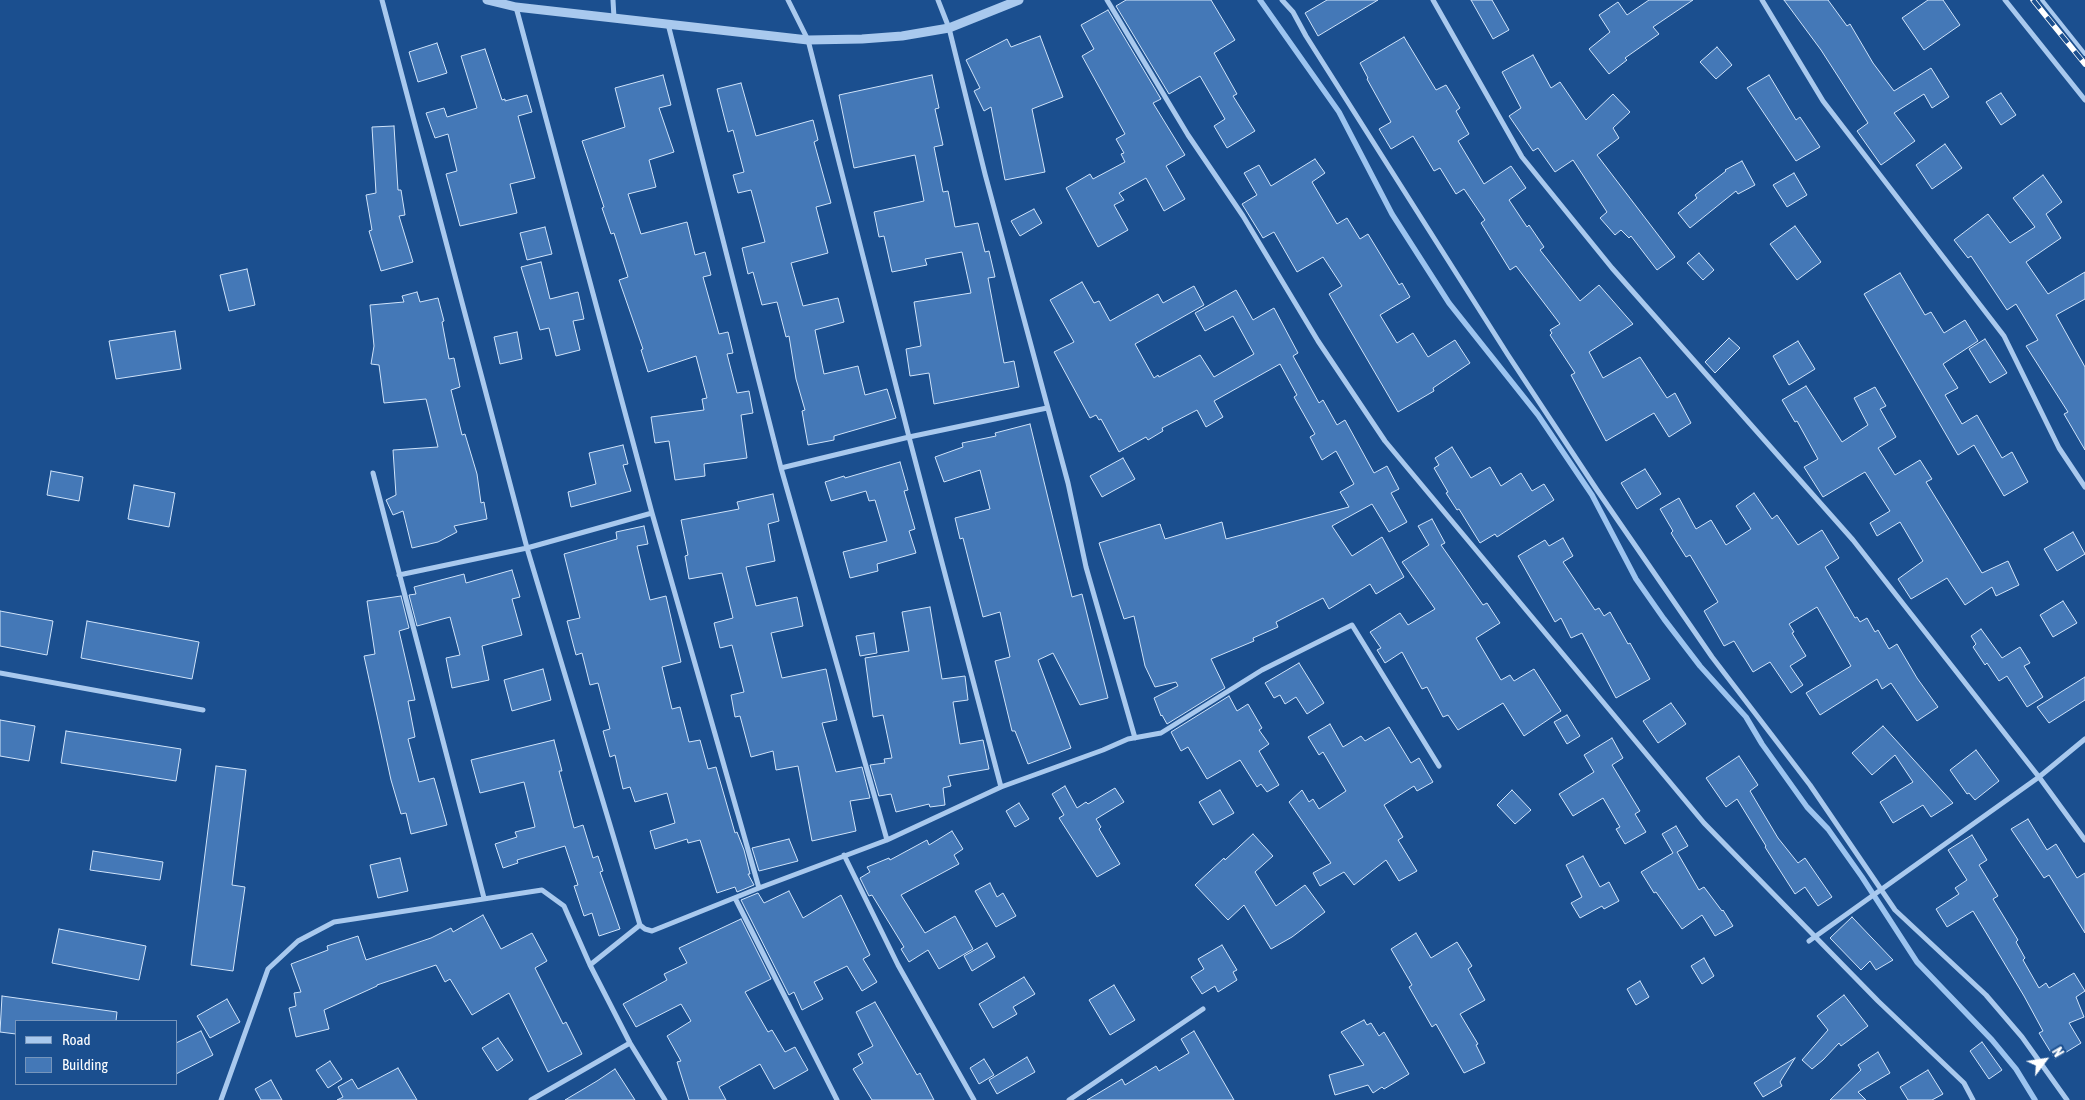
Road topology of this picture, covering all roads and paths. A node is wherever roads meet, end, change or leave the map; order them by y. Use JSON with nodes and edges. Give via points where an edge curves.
{"nodes":[{"id":1,"x":382,"y":0,"type":"edge"},
{"id":2,"x":487,"y":0,"type":"edge"},
{"id":3,"x":613,"y":0,"type":"edge"},
{"id":4,"x":788,"y":0,"type":"edge"},
{"id":5,"x":938,"y":0,"type":"edge"},
{"id":6,"x":1019,"y":0,"type":"edge"},
{"id":7,"x":1107,"y":0,"type":"edge"},
{"id":8,"x":1282,"y":0,"type":"edge"},
{"id":9,"x":1433,"y":0,"type":"edge"},
{"id":10,"x":1762,"y":0,"type":"edge"},
{"id":11,"x":2005,"y":0,"type":"edge"},
{"id":12,"x":2042,"y":0,"type":"edge"},
{"id":13,"x":516,"y":7,"type":"junction"},
{"id":14,"x":614,"y":18,"type":"junction"},
{"id":15,"x":668,"y":23,"type":"junction"},
{"id":16,"x":949,"y":28,"type":"junction"},
{"id":17,"x":808,"y":40,"type":"junction"},
{"id":18,"x":2085,"y":54,"type":"edge"},
{"id":19,"x":2085,"y":100,"type":"edge"},
{"id":20,"x":1047,"y":408,"type":"junction"},
{"id":21,"x":909,"y":437,"type":"junction"},
{"id":22,"x":782,"y":468,"type":"junction"},
{"id":23,"x":373,"y":473,"type":"dead end"},
{"id":24,"x":2085,"y":488,"type":"edge"},
{"id":25,"x":652,"y":513,"type":"junction"},
{"id":26,"x":527,"y":548,"type":"junction"},
{"id":27,"x":399,"y":576,"type":"junction"},
{"id":28,"x":0,"y":674,"type":"edge"},
{"id":29,"x":203,"y":710,"type":"dead end"},
{"id":30,"x":1134,"y":738,"type":"junction"},
{"id":31,"x":2085,"y":739,"type":"edge"},
{"id":32,"x":1439,"y":766,"type":"dead end"},
{"id":33,"x":2039,"y":777,"type":"junction"},
{"id":34,"x":1000,"y":787,"type":"junction"},
{"id":35,"x":887,"y":840,"type":"junction"},
{"id":36,"x":2085,"y":840,"type":"edge"},
{"id":37,"x":844,"y":856,"type":"junction"},
{"id":38,"x":760,"y":888,"type":"junction"},
{"id":39,"x":1882,"y":890,"type":"junction"},
{"id":40,"x":484,"y":898,"type":"junction"},
{"id":41,"x":735,"y":898,"type":"junction"},
{"id":42,"x":640,"y":925,"type":"junction"},
{"id":43,"x":1815,"y":937,"type":"junction"},
{"id":44,"x":1809,"y":941,"type":"dead end"},
{"id":45,"x":590,"y":965,"type":"junction"},
{"id":46,"x":1203,"y":1009,"type":"dead end"},
{"id":47,"x":630,"y":1043,"type":"junction"},
{"id":48,"x":221,"y":1100,"type":"edge"},
{"id":49,"x":531,"y":1100,"type":"edge"},
{"id":50,"x":665,"y":1100,"type":"edge"},
{"id":51,"x":837,"y":1100,"type":"edge"},
{"id":52,"x":974,"y":1100,"type":"edge"},
{"id":53,"x":1069,"y":1100,"type":"edge"},
{"id":54,"x":1973,"y":1100,"type":"edge"},
{"id":55,"x":2067,"y":1100,"type":"edge"}],
"edges":[{"from":1,"to":26,"type":"street"},
{"from":2,"to":13,"type":"street"},
{"from":3,"to":14,"type":"street"},
{"from":4,"to":17,"type":"street"},
{"from":5,"to":16,"type":"street"},
{"from":6,"to":16,"type":"street"},
{"from":7,"to":43,"type":"street","via":[[1188,135],[1385,441],[1704,823]]},
{"from":8,"to":39,"type":"street","via":[[1293,12],[1508,355],[1603,498],[1712,657],[1810,785]]},
{"from":9,"to":33,"type":"street","via":[[1522,157],[1612,268],[1853,540]]},
{"from":10,"to":24,"type":"street","via":[[1823,101],[2004,336],[2059,448]]},
{"from":11,"to":19,"type":"street"},
{"from":12,"to":18,"type":"lane"},
{"from":13,"to":14,"type":"street"},
{"from":13,"to":25,"type":"street"},
{"from":14,"to":15,"type":"street"},
{"from":15,"to":17,"type":"street"},
{"from":15,"to":22,"type":"street"},
{"from":16,"to":17,"type":"street","via":[[862,40]]},
{"from":16,"to":20,"type":"street"},
{"from":17,"to":21,"type":"street"},
{"from":20,"to":21,"type":"street"},
{"from":20,"to":30,"type":"street","via":[[1068,483],[1086,567]]},
{"from":21,"to":22,"type":"street"},
{"from":21,"to":34,"type":"street"},
{"from":22,"to":35,"type":"street"},
{"from":23,"to":27,"type":"street"},
{"from":25,"to":26,"type":"street"},
{"from":25,"to":38,"type":"street"},
{"from":26,"to":27,"type":"street"},
{"from":26,"to":42,"type":"street"},
{"from":27,"to":40,"type":"street"},
{"from":28,"to":29,"type":"street"},
{"from":30,"to":32,"type":"street","via":[[1161,733],[1262,670],[1352,624]]},
{"from":30,"to":34,"type":"street"},
{"from":31,"to":33,"type":"street"},
{"from":33,"to":36,"type":"street"},
{"from":33,"to":39,"type":"street"},
{"from":34,"to":35,"type":"street"},
{"from":35,"to":37,"type":"street"},
{"from":37,"to":38,"type":"street"},
{"from":37,"to":52,"type":"street","via":[[898,965]]},
{"from":38,"to":41,"type":"street"},
{"from":39,"to":43,"type":"street"},
{"from":39,"to":55,"type":"street","via":[[1895,910],[1986,994]]},
{"from":40,"to":45,"type":"street","via":[[542,890],[564,906]]},
{"from":40,"to":48,"type":"street","via":[[334,922],[298,941],[268,969]]},
{"from":41,"to":42,"type":"street","via":[[652,931]]},
{"from":41,"to":51,"type":"street"},
{"from":42,"to":45,"type":"street"},
{"from":43,"to":44,"type":"street"},
{"from":43,"to":54,"type":"street","via":[[1964,1083]]},
{"from":45,"to":47,"type":"street"},
{"from":46,"to":53,"type":"street"},
{"from":47,"to":49,"type":"street"},
{"from":47,"to":50,"type":"street"}]}
